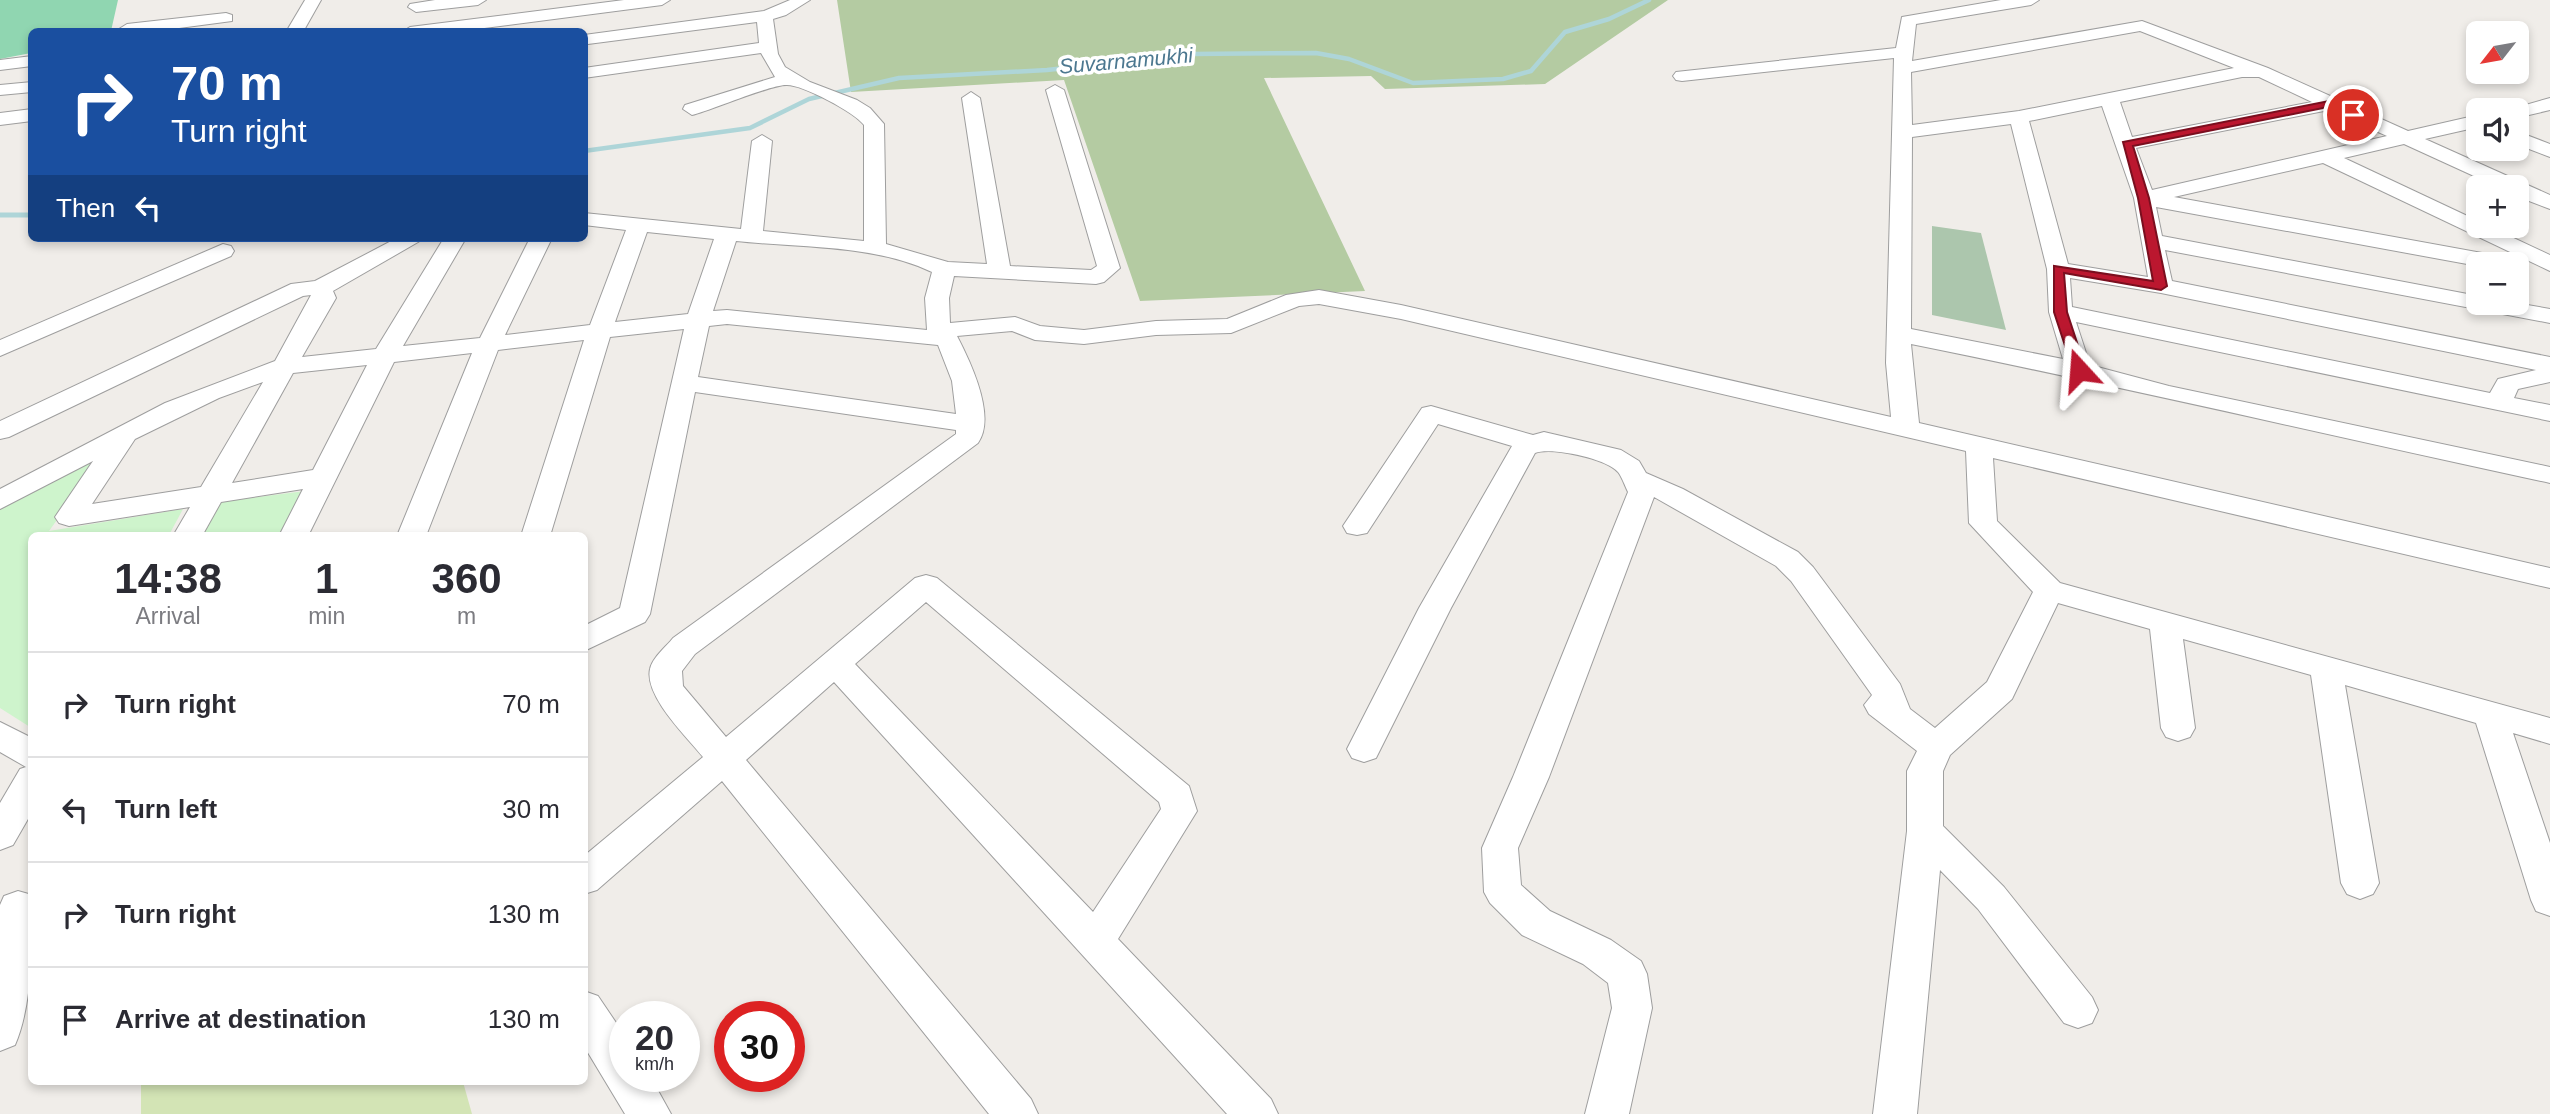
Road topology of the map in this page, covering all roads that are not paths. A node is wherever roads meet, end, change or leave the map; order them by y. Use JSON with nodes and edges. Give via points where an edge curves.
{"nodes":[{"id":1,"x":223,"y":0,"type":"edge"},
{"id":2,"x":313,"y":0,"type":"edge"},
{"id":3,"x":478,"y":0,"type":"edge"},
{"id":4,"x":662,"y":0,"type":"edge"},
{"id":5,"x":802,"y":0,"type":"edge"},
{"id":6,"x":1907,"y":0,"type":"edge"},
{"id":7,"x":2031,"y":0,"type":"edge"},
{"id":8,"x":417,"y":4,"type":"edge"},
{"id":9,"x":597,"y":4,"type":"edge"},
{"id":10,"x":174,"y":8,"type":"dead end"},
{"id":11,"x":764,"y":16,"type":"junction"},
{"id":12,"x":1908,"y":20,"type":"junction"},
{"id":13,"x":161,"y":25,"type":"junction"},
{"id":14,"x":136,"y":28,"type":"edge"},
{"id":15,"x":296,"y":28,"type":"edge"},
{"id":16,"x":406,"y":28,"type":"edge"},
{"id":17,"x":437,"y":28,"type":"edge"},
{"id":18,"x":588,"y":38,"type":"edge"},
{"id":19,"x":588,"y":39,"type":"edge"},
{"id":20,"x":770,"y":47,"type":"junction"},
{"id":21,"x":1904,"y":60,"type":"junction"},
{"id":22,"x":28,"y":62,"type":"edge"},
{"id":23,"x":0,"y":65,"type":"edge"},
{"id":24,"x":588,"y":72,"type":"edge"},
{"id":25,"x":2262,"y":72,"type":"junction"},
{"id":26,"x":1682,"y":76,"type":"dead end"},
{"id":27,"x":787,"y":79,"type":"junction"},
{"id":28,"x":28,"y":87,"type":"edge"},
{"id":29,"x":0,"y":90,"type":"edge"},
{"id":30,"x":1055,"y":90,"type":"dead end"},
{"id":31,"x":971,"y":98,"type":"dead end"},
{"id":32,"x":2109,"y":98,"type":"junction"},
{"id":33,"x":2329,"y":104,"type":"junction"},
{"id":34,"x":2550,"y":104,"type":"edge"},
{"id":35,"x":692,"y":109,"type":"dead end"},
{"id":36,"x":2529,"y":109,"type":"edge"},
{"id":37,"x":28,"y":116,"type":"edge"},
{"id":38,"x":2020,"y":117,"type":"junction"},
{"id":39,"x":0,"y":119,"type":"edge"},
{"id":40,"x":2466,"y":123,"type":"edge"},
{"id":41,"x":1902,"y":132,"type":"junction"},
{"id":42,"x":2402,"y":138,"type":"junction"},
{"id":43,"x":762,"y":141,"type":"dead end"},
{"id":44,"x":2529,"y":142,"type":"edge"},
{"id":45,"x":2127,"y":144,"type":"junction"},
{"id":46,"x":2550,"y":151,"type":"edge"},
{"id":47,"x":2325,"y":156,"type":"junction"},
{"id":48,"x":2486,"y":175,"type":"edge"},
{"id":49,"x":2529,"y":194,"type":"edge"},
{"id":50,"x":2144,"y":198,"type":"junction"},
{"id":51,"x":2550,"y":203,"type":"edge"},
{"id":52,"x":588,"y":219,"type":"edge"},
{"id":53,"x":639,"y":225,"type":"junction"},
{"id":54,"x":739,"y":236,"type":"junction"},
{"id":55,"x":2152,"y":241,"type":"junction"},
{"id":56,"x":406,"y":242,"type":"edge"},
{"id":57,"x":453,"y":242,"type":"edge"},
{"id":58,"x":539,"y":242,"type":"edge"},
{"id":59,"x":875,"y":250,"type":"junction"},
{"id":60,"x":223,"y":251,"type":"dead end"},
{"id":61,"x":2466,"y":257,"type":"edge"},
{"id":62,"x":2550,"y":264,"type":"edge"},
{"id":63,"x":944,"y":269,"type":"junction"},
{"id":64,"x":2058,"y":269,"type":"junction"},
{"id":65,"x":2529,"y":269,"type":"edge"},
{"id":66,"x":1000,"y":272,"type":"junction"},
{"id":67,"x":2550,"y":273,"type":"edge"},
{"id":68,"x":2161,"y":286,"type":"junction"},
{"id":69,"x":320,"y":288,"type":"junction"},
{"id":70,"x":2466,"y":301,"type":"edge"},
{"id":71,"x":2061,"y":312,"type":"junction"},
{"id":72,"x":2529,"y":312,"type":"edge"},
{"id":73,"x":2550,"y":316,"type":"edge"},
{"id":74,"x":698,"y":320,"type":"junction"},
{"id":75,"x":599,"y":333,"type":"junction"},
{"id":76,"x":1898,"y":334,"type":"junction"},
{"id":77,"x":943,"y":336,"type":"junction"},
{"id":78,"x":488,"y":345,"type":"junction"},
{"id":79,"x":0,"y":349,"type":"edge"},
{"id":80,"x":385,"y":355,"type":"junction"},
{"id":81,"x":2550,"y":365,"type":"edge"},
{"id":82,"x":283,"y":367,"type":"junction"},
{"id":83,"x":2079,"y":370,"type":"junction"},
{"id":84,"x":2550,"y":374,"type":"edge"},
{"id":85,"x":684,"y":383,"type":"junction"},
{"id":86,"x":2500,"y":403,"type":"junction"},
{"id":87,"x":2550,"y":413,"type":"edge"},
{"id":88,"x":971,"y":424,"type":"junction"},
{"id":89,"x":1906,"y":429,"type":"junction"},
{"id":90,"x":0,"y":430,"type":"edge"},
{"id":91,"x":125,"y":434,"type":"junction"},
{"id":92,"x":1531,"y":443,"type":"junction"},
{"id":93,"x":1979,"y":446,"type":"junction"},
{"id":94,"x":2550,"y":475,"type":"edge"},
{"id":95,"x":323,"y":477,"type":"junction"},
{"id":96,"x":1639,"y":480,"type":"junction"},
{"id":97,"x":208,"y":495,"type":"junction"},
{"id":98,"x":0,"y":500,"type":"edge"},
{"id":99,"x":1357,"y":526,"type":"dead end"},
{"id":100,"x":189,"y":532,"type":"edge"},
{"id":101,"x":295,"y":532,"type":"edge"},
{"id":102,"x":413,"y":532,"type":"edge"},
{"id":103,"x":536,"y":532,"type":"edge"},
{"id":104,"x":2550,"y":578,"type":"edge"},
{"id":105,"x":2049,"y":590,"type":"junction"},
{"id":106,"x":2165,"y":622,"type":"junction"},
{"id":107,"x":588,"y":638,"type":"edge"},
{"id":108,"x":835,"y":663,"type":"junction"},
{"id":109,"x":2326,"y":668,"type":"junction"},
{"id":110,"x":2490,"y":714,"type":"junction"},
{"id":111,"x":2178,"y":728,"type":"dead end"},
{"id":112,"x":2550,"y":731,"type":"edge"},
{"id":113,"x":0,"y":735,"type":"edge"},
{"id":114,"x":1936,"y":747,"type":"junction"},
{"id":115,"x":1364,"y":749,"type":"dead end"},
{"id":116,"x":28,"y":753,"type":"edge"},
{"id":117,"x":724,"y":759,"type":"junction"},
{"id":118,"x":28,"y":786,"type":"edge"},
{"id":119,"x":1925,"y":831,"type":"junction"},
{"id":120,"x":0,"y":835,"type":"edge"},
{"id":121,"x":588,"y":876,"type":"edge"},
{"id":122,"x":2360,"y":883,"type":"dead end"},
{"id":123,"x":2550,"y":900,"type":"edge"},
{"id":124,"x":18,"y":907,"type":"dead end"},
{"id":125,"x":1095,"y":942,"type":"junction"},
{"id":126,"x":2078,"y":1010,"type":"dead end"},
{"id":127,"x":588,"y":1015,"type":"edge"},
{"id":128,"x":0,"y":1032,"type":"edge"},
{"id":129,"x":609,"y":1049,"type":"edge"},
{"id":130,"x":635,"y":1092,"type":"edge"},
{"id":131,"x":649,"y":1114,"type":"edge"},
{"id":132,"x":1016,"y":1114,"type":"edge"},
{"id":133,"x":1256,"y":1114,"type":"edge"},
{"id":134,"x":1607,"y":1114,"type":"edge"},
{"id":135,"x":1895,"y":1114,"type":"edge"}],
"edges":[{"from":1,"to":13,"type":"street","via":[[218,17]]},
{"from":2,"to":15,"type":"street"},
{"from":3,"to":8,"type":"street"},
{"from":4,"to":9,"type":"street"},
{"from":5,"to":11,"type":"street"},
{"from":6,"to":12,"type":"street"},
{"from":7,"to":12,"type":"street"},
{"from":8,"to":16,"type":"street"},
{"from":9,"to":17,"type":"street"},
{"from":9,"to":18,"type":"street"},
{"from":10,"to":13,"type":"street"},
{"from":11,"to":19,"type":"street"},
{"from":11,"to":20,"type":"street"},
{"from":12,"to":21,"type":"street"},
{"from":13,"to":14,"type":"street"},
{"from":20,"to":24,"type":"street"},
{"from":20,"to":27,"type":"street","via":[[771,60]]},
{"from":21,"to":25,"type":"street","via":[[2142,26]]},
{"from":21,"to":26,"type":"street"},
{"from":21,"to":41,"type":"street"},
{"from":22,"to":23,"type":"street"},
{"from":25,"to":32,"type":"street"},
{"from":25,"to":33,"type":"street"},
{"from":27,"to":35,"type":"street"},
{"from":27,"to":59,"type":"street","via":[[830,93],[869,116],[874,124]]},
{"from":28,"to":29,"type":"street"},
{"from":30,"to":66,"type":"street","via":[[1109,268],[1096,277]]},
{"from":31,"to":66,"type":"street"},
{"from":32,"to":38,"type":"street"},
{"from":32,"to":45,"type":"street"},
{"from":33,"to":42,"type":"street"},
{"from":33,"to":45,"type":"street"},
{"from":34,"to":36,"type":"street"},
{"from":37,"to":39,"type":"street"},
{"from":38,"to":41,"type":"street"},
{"from":38,"to":64,"type":"street"},
{"from":40,"to":42,"type":"street"},
{"from":41,"to":76,"type":"street"},
{"from":42,"to":47,"type":"street"},
{"from":42,"to":48,"type":"street"},
{"from":43,"to":54,"type":"street"},
{"from":44,"to":46,"type":"street"},
{"from":45,"to":50,"type":"street"},
{"from":47,"to":50,"type":"street"},
{"from":47,"to":62,"type":"street"},
{"from":49,"to":51,"type":"street"},
{"from":50,"to":55,"type":"street"},
{"from":50,"to":61,"type":"street"},
{"from":52,"to":53,"type":"street"},
{"from":53,"to":54,"type":"street"},
{"from":53,"to":75,"type":"street"},
{"from":54,"to":59,"type":"street"},
{"from":54,"to":74,"type":"street"},
{"from":55,"to":68,"type":"street"},
{"from":55,"to":70,"type":"street"},
{"from":56,"to":69,"type":"street"},
{"from":57,"to":80,"type":"street"},
{"from":58,"to":78,"type":"street"},
{"from":59,"to":63,"type":"street","via":[[933,262]]},
{"from":60,"to":79,"type":"street"},
{"from":63,"to":66,"type":"street"},
{"from":63,"to":77,"type":"street","via":[[937,298]]},
{"from":64,"to":68,"type":"street"},
{"from":64,"to":71,"type":"street"},
{"from":65,"to":67,"type":"street"},
{"from":68,"to":81,"type":"street"},
{"from":69,"to":82,"type":"street","via":[[324,298]]},
{"from":69,"to":90,"type":"street","via":[[299,289]]},
{"from":71,"to":83,"type":"street"},
{"from":71,"to":86,"type":"street"},
{"from":72,"to":73,"type":"street"},
{"from":74,"to":75,"type":"street"},
{"from":74,"to":77,"type":"street","via":[[727,317]]},
{"from":74,"to":85,"type":"street"},
{"from":75,"to":78,"type":"street"},
{"from":75,"to":103,"type":"street"},
{"from":76,"to":83,"type":"street"},
{"from":76,"to":89,"type":"street"},
{"from":77,"to":88,"type":"street","via":[[964,378]]},
{"from":77,"to":89,"type":"street","via":[[976,326],[1015,324],[1035,333],[1084,337],[1156,328],[1231,326],[1294,300],[1319,297]]},
{"from":78,"to":80,"type":"street"},
{"from":78,"to":102,"type":"street"},
{"from":80,"to":82,"type":"street"},
{"from":80,"to":95,"type":"street"},
{"from":82,"to":91,"type":"street","via":[[239,379]]},
{"from":82,"to":97,"type":"street"},
{"from":83,"to":94,"type":"street"},
{"from":84,"to":86,"type":"street","via":[[2507,384]]},
{"from":85,"to":88,"type":"street"},
{"from":85,"to":107,"type":"street","via":[[634,614]]},
{"from":86,"to":87,"type":"street"},
{"from":88,"to":117,"type":"street","via":[[969,437],[684,646],[666,669],[667,689]]},
{"from":89,"to":93,"type":"street"},
{"from":91,"to":97,"type":"street","via":[[69,517]]},
{"from":91,"to":98,"type":"street"},
{"from":92,"to":96,"type":"street","via":[[1544,440],[1611,456]]},
{"from":92,"to":99,"type":"street","via":[[1431,414]]},
{"from":92,"to":115,"type":"street","via":[[1520,453],[1435,608]]},
{"from":93,"to":104,"type":"street"},
{"from":93,"to":105,"type":"street","via":[[1983,523]]},
{"from":95,"to":97,"type":"street"},
{"from":95,"to":101,"type":"street"},
{"from":96,"to":114,"type":"street","via":[[1770,550],[1771,565],[1868,695]]},
{"from":96,"to":134,"type":"street","via":[[1642,492],[1500,848],[1503,892],[1536,923],[1597,952],[1627,974],[1632,1008]]},
{"from":97,"to":100,"type":"street"},
{"from":105,"to":106,"type":"street"},
{"from":105,"to":114,"type":"street","via":[[2000,690]]},
{"from":106,"to":109,"type":"street"},
{"from":106,"to":111,"type":"street"},
{"from":108,"to":117,"type":"street"},
{"from":108,"to":125,"type":"street"},
{"from":108,"to":125,"type":"street","via":[[926,584],[1168,787],[1176,796],[1179,811]]},
{"from":109,"to":110,"type":"street"},
{"from":109,"to":122,"type":"street"},
{"from":110,"to":112,"type":"street"},
{"from":110,"to":123,"type":"street"},
{"from":113,"to":116,"type":"street"},
{"from":114,"to":119,"type":"street","via":[[1925,771]]},
{"from":117,"to":121,"type":"street"},
{"from":117,"to":132,"type":"street"},
{"from":118,"to":120,"type":"street"},
{"from":119,"to":126,"type":"street","via":[[1991,898]]},
{"from":119,"to":135,"type":"street"},
{"from":124,"to":128,"type":"street"},
{"from":125,"to":133,"type":"street"},
{"from":127,"to":129,"type":"street"},
{"from":130,"to":131,"type":"street"}]}
